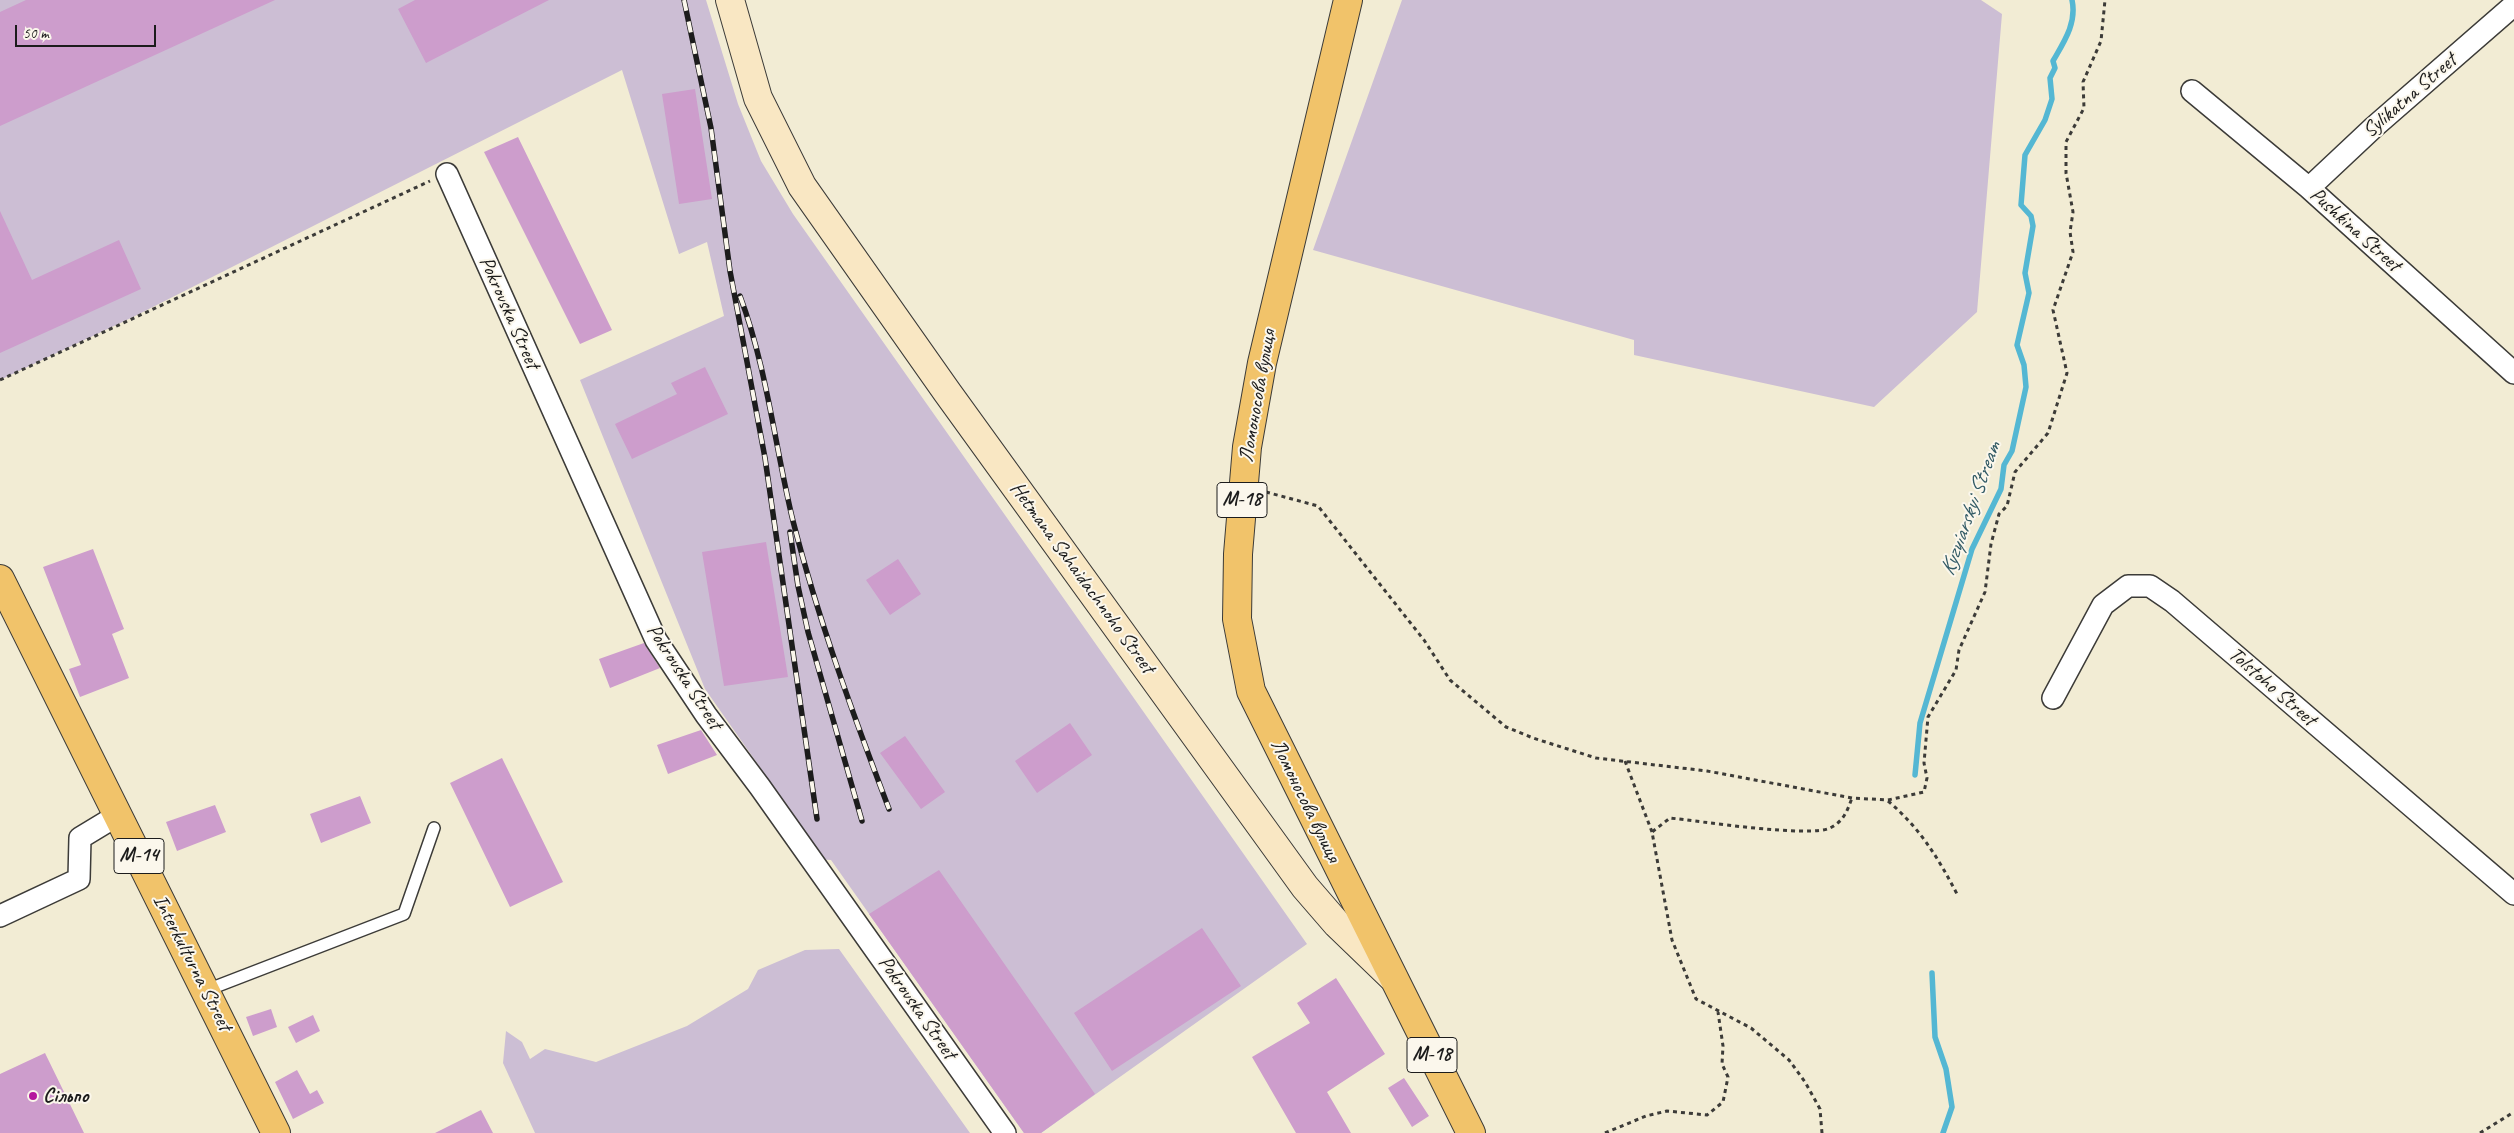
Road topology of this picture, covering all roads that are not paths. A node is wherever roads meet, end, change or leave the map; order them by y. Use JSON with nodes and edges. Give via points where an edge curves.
{"nodes":[{"id":1,"x":730,"y":0,"type":"edge"},
{"id":2,"x":1348,"y":0,"type":"edge"},
{"id":3,"x":2514,"y":5,"type":"edge"},
{"id":4,"x":2192,"y":91,"type":"dead end"},
{"id":5,"x":447,"y":174,"type":"road end"},
{"id":6,"x":2309,"y":188,"type":"junction"},
{"id":7,"x":2513,"y":370,"type":"edge"},
{"id":8,"x":0,"y":580,"type":"edge"},
{"id":9,"x":2053,"y":698,"type":"dead end"},
{"id":10,"x":118,"y":815,"type":"junction"},
{"id":11,"x":434,"y":828,"type":"dead end"},
{"id":12,"x":2514,"y":894,"type":"edge"},
{"id":13,"x":0,"y":916,"type":"edge"},
{"id":14,"x":1392,"y":977,"type":"junction"},
{"id":15,"x":206,"y":990,"type":"junction"},
{"id":16,"x":1469,"y":1132,"type":"edge"},
{"id":17,"x":276,"y":1133,"type":"edge"},
{"id":18,"x":1005,"y":1133,"type":"edge"}],
"edges":[{"from":1,"to":14,"type":"street","name":"Hetmana Sahaidachnoho Street","via":[[758,98],[802,186],[1305,887],[1337,924]]},
{"from":2,"to":14,"type":"highway","name":"Ломоносова вулиця","number":"М-18","via":[[1262,363],[1247,447],[1238,554],[1237,619],[1251,691]]},
{"from":3,"to":6,"type":"street","name":"Sylikatna Street","via":[[2374,126]]},
{"from":4,"to":6,"type":"street","name":"Pushkina Street"},
{"from":5,"to":18,"type":"street","name":"Pokrovska Street","via":[[656,640],[706,715]]},
{"from":6,"to":7,"type":"street","name":"Pushkina Street"},
{"from":8,"to":10,"type":"highway","name":"Interkulturna Street","number":"М-14"},
{"from":9,"to":12,"type":"street","name":"Tolstoho Street","via":[[2103,605],[2128,586],[2150,586],[2172,601]]},
{"from":10,"to":13,"type":"street","via":[[80,838],[79,879]]},
{"from":10,"to":15,"type":"highway","name":"Interkulturna Street","number":"М-14"},
{"from":11,"to":15,"type":"lane","via":[[404,914]]},
{"from":14,"to":16,"type":"highway","name":"Hetmana Sahaidachnoho Street","number":"М-18"},
{"from":15,"to":17,"type":"highway","name":"Interkulturna Street","number":"М-14"}]}
